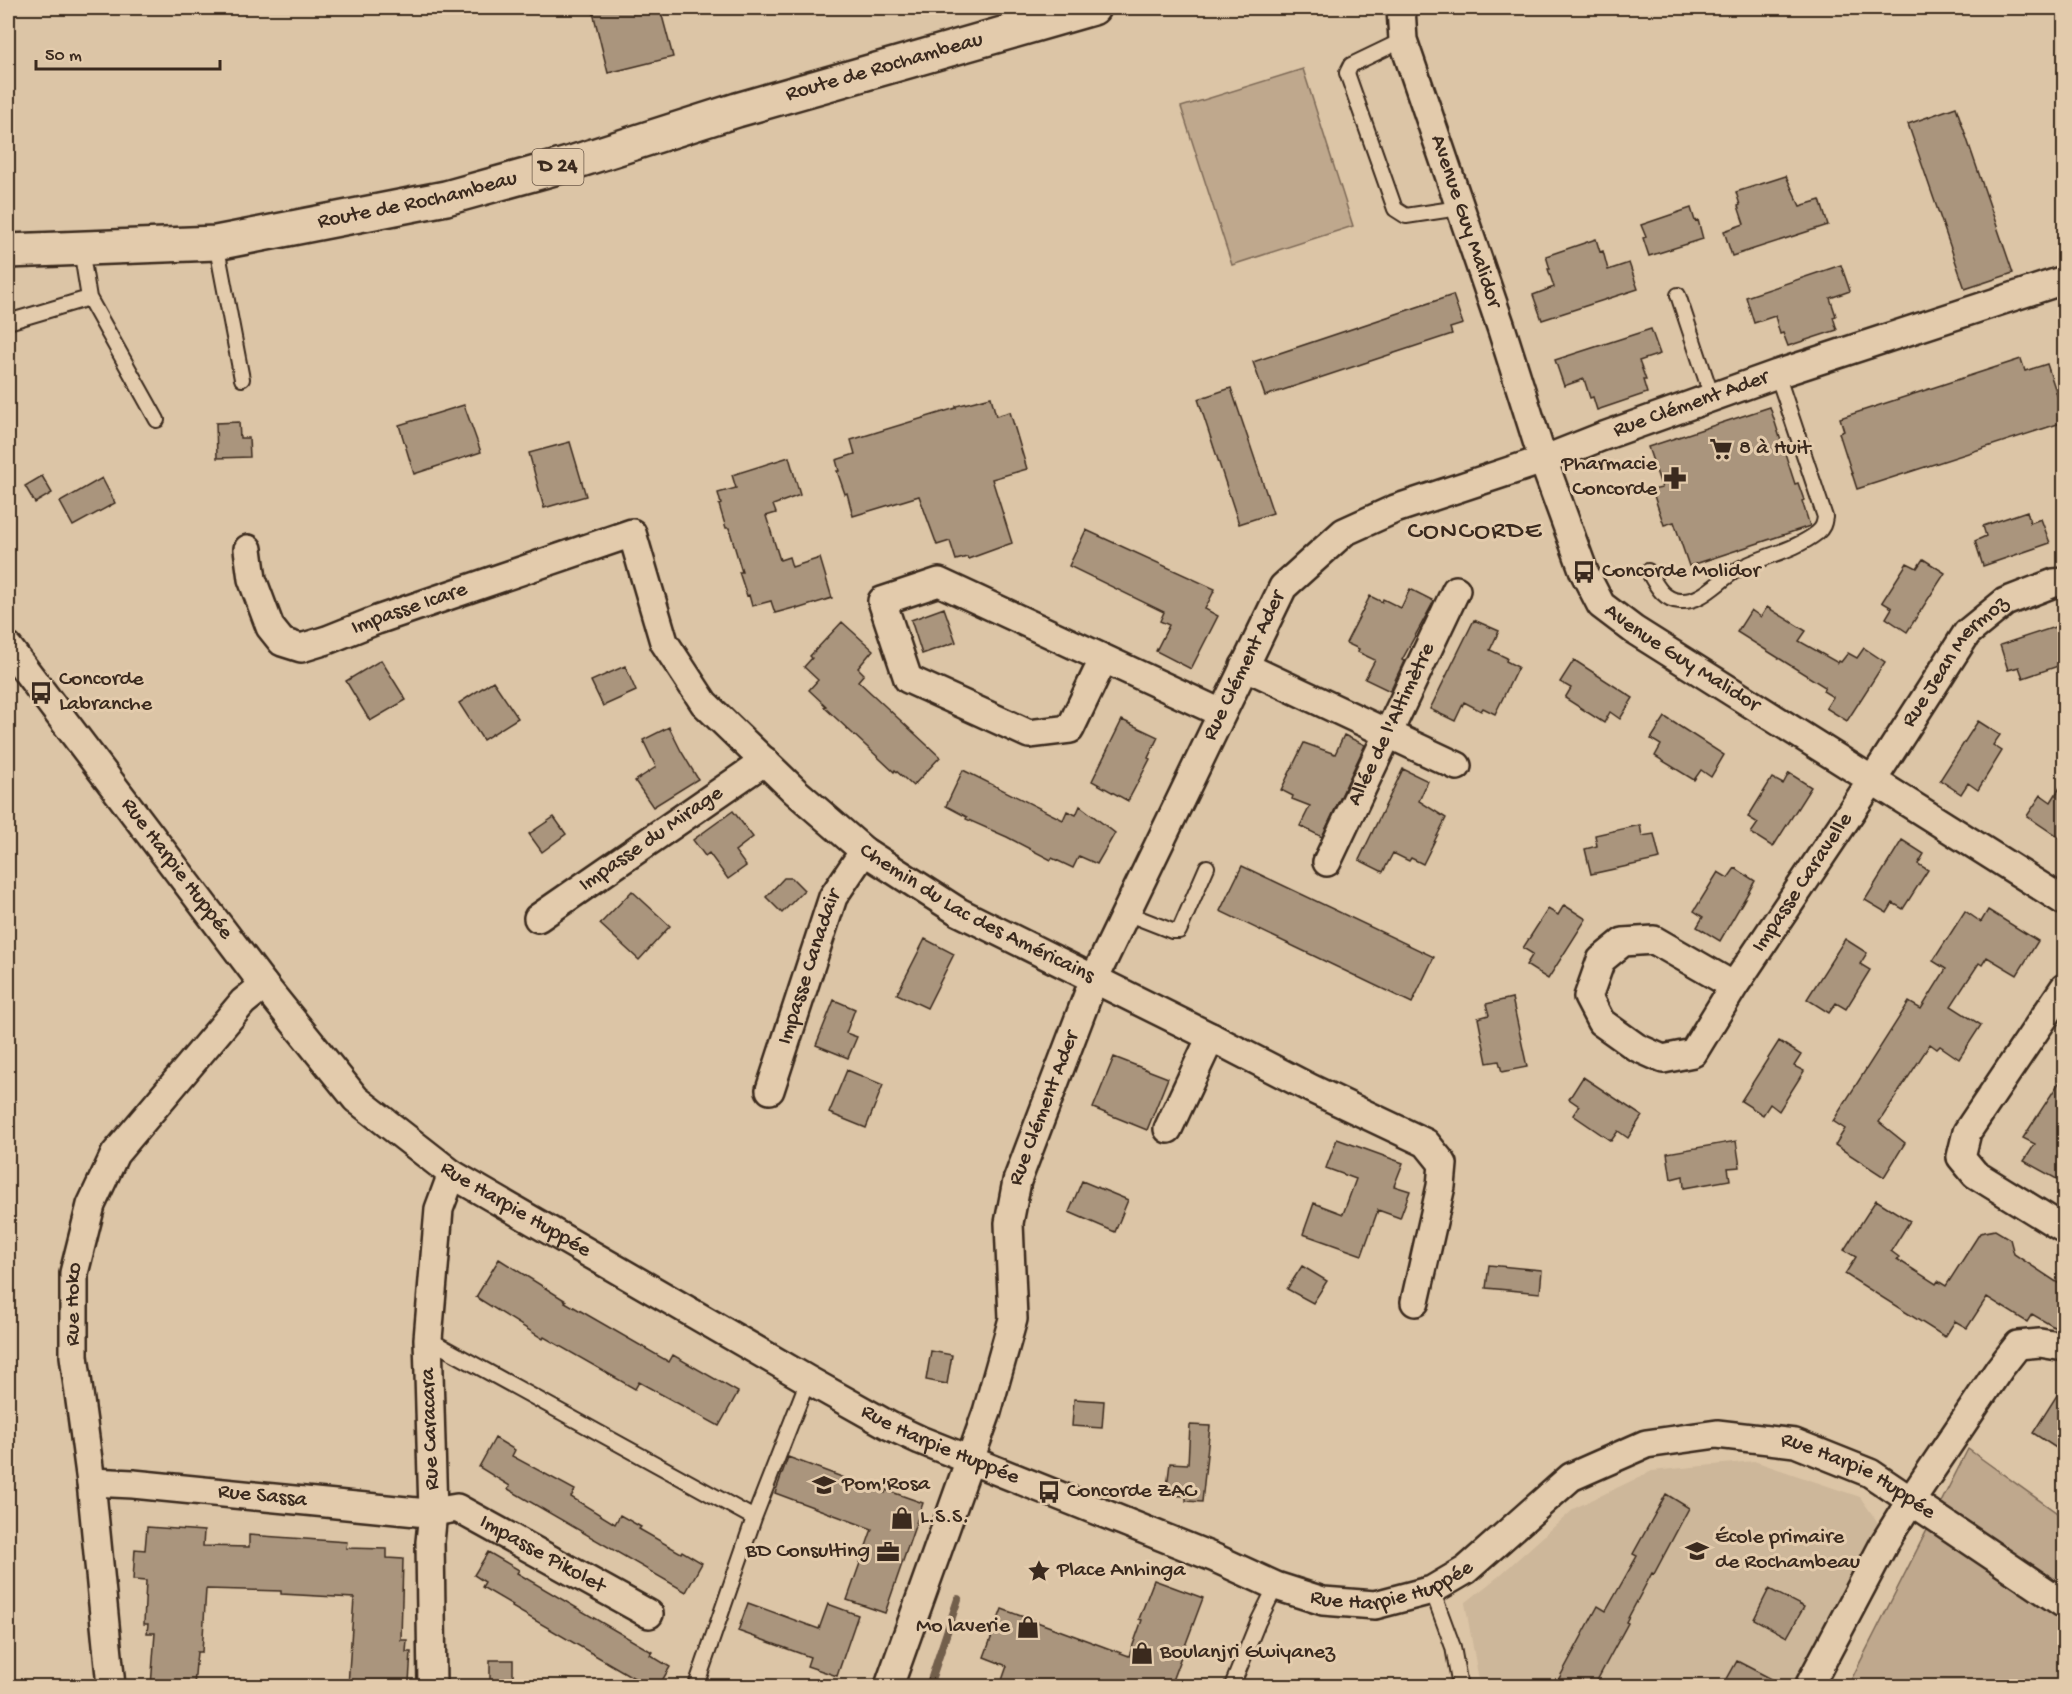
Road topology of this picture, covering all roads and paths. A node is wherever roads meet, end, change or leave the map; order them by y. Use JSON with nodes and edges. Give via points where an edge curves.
{"nodes":[{"id":1,"x":1093,"y":8,"type":"edge"},
{"id":2,"x":1383,"y":8,"type":"edge"},
{"id":3,"x":1401,"y":26,"type":"edge"},
{"id":4,"x":1459,"y":208,"type":"junction"},
{"id":5,"x":216,"y":243,"type":"junction"},
{"id":6,"x":81,"y":249,"type":"junction"},
{"id":7,"x":8,"y":251,"type":"edge"},
{"id":8,"x":2064,"y":280,"type":"edge"},
{"id":9,"x":1678,"y":295,"type":"dead end"},
{"id":10,"x":89,"y":298,"type":"junction"},
{"id":11,"x":8,"y":322,"type":"edge"},
{"id":12,"x":1777,"y":374,"type":"junction"},
{"id":13,"x":242,"y":379,"type":"dead end"},
{"id":14,"x":1713,"y":397,"type":"junction"},
{"id":15,"x":157,"y":420,"type":"dead end"},
{"id":16,"x":1543,"y":460,"type":"junction"},
{"id":17,"x":632,"y":533,"type":"joint"},
{"id":18,"x":248,"y":549,"type":"dead end"},
{"id":19,"x":1648,"y":571,"type":"dead end"},
{"id":20,"x":2064,"y":582,"type":"edge"},
{"id":21,"x":1456,"y":590,"type":"dead end"},
{"id":22,"x":8,"y":647,"type":"edge"},
{"id":23,"x":1103,"y":660,"type":"junction"},
{"id":24,"x":1244,"y":666,"type":"junction"},
{"id":25,"x":1221,"y":713,"type":"junction"},
{"id":26,"x":1387,"y":732,"type":"junction"},
{"id":27,"x":765,"y":761,"type":"junction"},
{"id":28,"x":1457,"y":766,"type":"dead end"},
{"id":29,"x":1873,"y":779,"type":"junction"},
{"id":30,"x":864,"y":851,"type":"junction"},
{"id":31,"x":1327,"y":862,"type":"dead end"},
{"id":32,"x":1207,"y":867,"type":"dead end"},
{"id":33,"x":2064,"y":901,"type":"edge"},
{"id":34,"x":1126,"y":913,"type":"junction"},
{"id":35,"x":538,"y":918,"type":"dead end"},
{"id":36,"x":1094,"y":979,"type":"junction"},
{"id":37,"x":264,"y":985,"type":"junction"},
{"id":38,"x":1734,"y":986,"type":"junction"},
{"id":39,"x":2064,"y":987,"type":"edge"},
{"id":40,"x":1211,"y":1037,"type":"junction"},
{"id":41,"x":770,"y":1090,"type":"dead end"},
{"id":42,"x":1168,"y":1129,"type":"dead end"},
{"id":43,"x":452,"y":1174,"type":"junction"},
{"id":44,"x":2064,"y":1229,"type":"edge"},
{"id":45,"x":1415,"y":1302,"type":"dead end"},
{"id":46,"x":428,"y":1339,"type":"junction"},
{"id":47,"x":2064,"y":1347,"type":"edge"},
{"id":48,"x":808,"y":1380,"type":"junction"},
{"id":49,"x":969,"y":1460,"type":"junction"},
{"id":50,"x":91,"y":1482,"type":"junction"},
{"id":51,"x":1911,"y":1500,"type":"junction"},
{"id":52,"x":434,"y":1512,"type":"junction"},
{"id":53,"x":754,"y":1518,"type":"junction"},
{"id":54,"x":1276,"y":1586,"type":"junction"},
{"id":55,"x":1432,"y":1590,"type":"junction"},
{"id":56,"x":2064,"y":1604,"type":"edge"},
{"id":57,"x":649,"y":1614,"type":"dead end"},
{"id":58,"x":111,"y":1686,"type":"edge"},
{"id":59,"x":432,"y":1686,"type":"edge"},
{"id":60,"x":696,"y":1686,"type":"edge"},
{"id":61,"x":889,"y":1686,"type":"edge"},
{"id":62,"x":1232,"y":1686,"type":"edge"},
{"id":63,"x":1460,"y":1686,"type":"edge"},
{"id":64,"x":1809,"y":1686,"type":"edge"}],
"edges":[{"from":1,"to":5,"type":"main road","name":"Route de Rochambeau","number":"D 24","via":[[446,198]]},
{"from":2,"to":3,"type":"street","name":"Avenue Guy Malidor"},
{"from":3,"to":4,"type":"street","name":"Avenue Guy Malidor"},
{"from":3,"to":4,"type":"lane","via":[[1351,65],[1347,73],[1395,209],[1406,216]]},
{"from":4,"to":16,"type":"street","name":"Avenue Guy Malidor"},
{"from":5,"to":6,"type":"main road","name":"Route de Rochambeau","number":"D 24"},
{"from":5,"to":13,"type":"lane"},
{"from":6,"to":7,"type":"main road","name":"Route de Rochambeau","number":"D 24"},
{"from":6,"to":10,"type":"lane"},
{"from":8,"to":12,"type":"street","name":"Rue Clément Ader"},
{"from":9,"to":14,"type":"lane"},
{"from":10,"to":11,"type":"lane"},
{"from":10,"to":15,"type":"lane"},
{"from":12,"to":14,"type":"street","name":"Rue Clément Ader"},
{"from":12,"to":19,"type":"lane","via":[[1826,517],[1824,527],[1783,551],[1737,570],[1691,600],[1678,602],[1661,593]]},
{"from":14,"to":16,"type":"street","name":"Rue Clément Ader"},
{"from":16,"to":24,"type":"street","name":"Rue Clément Ader","via":[[1395,509],[1344,532],[1283,587]]},
{"from":16,"to":29,"type":"street","name":"Avenue Guy Malidor","via":[[1584,572],[1602,605],[1634,630]]},
{"from":17,"to":18,"type":"street","name":"Impasse Icare","via":[[301,648],[282,642],[270,627],[252,579]]},
{"from":17,"to":27,"type":"street","name":"Chemin du Lac des Américains","via":[[664,642],[704,703]]},
{"from":20,"to":29,"type":"street","name":"Rue Jean Mermoz","via":[[2005,602],[1967,633]]},
{"from":21,"to":26,"type":"street","name":"Allée de l'Altimètre"},
{"from":22,"to":37,"type":"street","name":"Rue Harpie Huppée"},
{"from":23,"to":23,"type":"street","via":[[1070,729],[1029,734],[908,679],[882,601],[939,582]]},
{"from":23,"to":25,"type":"street"},
{"from":24,"to":25,"type":"street","name":"Rue Clément Ader"},
{"from":24,"to":26,"type":"street"},
{"from":25,"to":34,"type":"street","name":"Rue Clément Ader"},
{"from":26,"to":28,"type":"street"},
{"from":26,"to":31,"type":"street","name":"Allée de l'Altimètre"},
{"from":27,"to":30,"type":"street","name":"Chemin du Lac des Américains"},
{"from":27,"to":35,"type":"street","name":"Impasse du Mirage"},
{"from":29,"to":33,"type":"street","name":"Avenue Guy Malidor"},
{"from":29,"to":38,"type":"street","name":"Impasse Caravelle"},
{"from":30,"to":36,"type":"street","name":"Chemin du Lac des Américains","via":[[959,912]]},
{"from":30,"to":41,"type":"street","name":"Impasse Canadair","via":[[833,897]]},
{"from":32,"to":34,"type":"lane","via":[[1179,931]]},
{"from":34,"to":36,"type":"street","name":"Rue Clément Ader"},
{"from":36,"to":40,"type":"street","name":"Chemin du Lac des Américains"},
{"from":36,"to":49,"type":"street","name":"Rue Clément Ader","via":[[1017,1181],[1009,1223],[1013,1319]]},
{"from":37,"to":43,"type":"street","name":"Rue Harpie Huppée","via":[[356,1099]]},
{"from":37,"to":50,"type":"street","name":"Rue Hoko","via":[[243,1002],[115,1154],[91,1204],[74,1273],[74,1356]]},
{"from":38,"to":38,"type":"street","name":"Impasse Caravelle","via":[[1654,940],[1623,942],[1601,960],[1588,997],[1601,1022],[1636,1047],[1663,1059],[1693,1053]]},
{"from":39,"to":44,"type":"street","via":[[1967,1132],[1961,1157],[1975,1174]]},
{"from":40,"to":42,"type":"street"},
{"from":40,"to":45,"type":"street","name":"Chemin du Lac des Américains","via":[[1426,1143],[1443,1164]]},
{"from":43,"to":46,"type":"street","name":"Rue Caracara","via":[[439,1209]]},
{"from":43,"to":48,"type":"street","name":"Rue Harpie Huppée"},
{"from":46,"to":52,"type":"street","name":"Rue Caracara"},
{"from":46,"to":53,"type":"lane"},
{"from":47,"to":51,"type":"street","via":[[2040,1342],[2018,1345]]},
{"from":48,"to":49,"type":"street","name":"Rue Harpie Huppée","via":[[890,1426]]},
{"from":48,"to":53,"type":"lane"},
{"from":49,"to":54,"type":"street","name":"Rue Harpie Huppée"},
{"from":49,"to":61,"type":"street","name":"Rue Clément Ader"},
{"from":50,"to":52,"type":"street","name":"Rue Sassa"},
{"from":50,"to":58,"type":"street","name":"Rue Hoko"},
{"from":51,"to":55,"type":"street","name":"Rue Harpie Huppée","via":[[1870,1473],[1796,1443],[1717,1434],[1646,1444],[1570,1477],[1466,1570]]},
{"from":51,"to":56,"type":"street","name":"Rue Harpie Huppée"},
{"from":51,"to":64,"type":"street"},
{"from":52,"to":57,"type":"street","name":"Impasse Pikolet","via":[[456,1508]]},
{"from":52,"to":59,"type":"street","name":"Rue Caracara","via":[[430,1542]]},
{"from":53,"to":60,"type":"lane"},
{"from":54,"to":55,"type":"street","name":"Rue Harpie Huppée","via":[[1323,1601],[1375,1605]]},
{"from":54,"to":62,"type":"lane"},
{"from":55,"to":63,"type":"lane","via":[[1453,1647]]}]}
